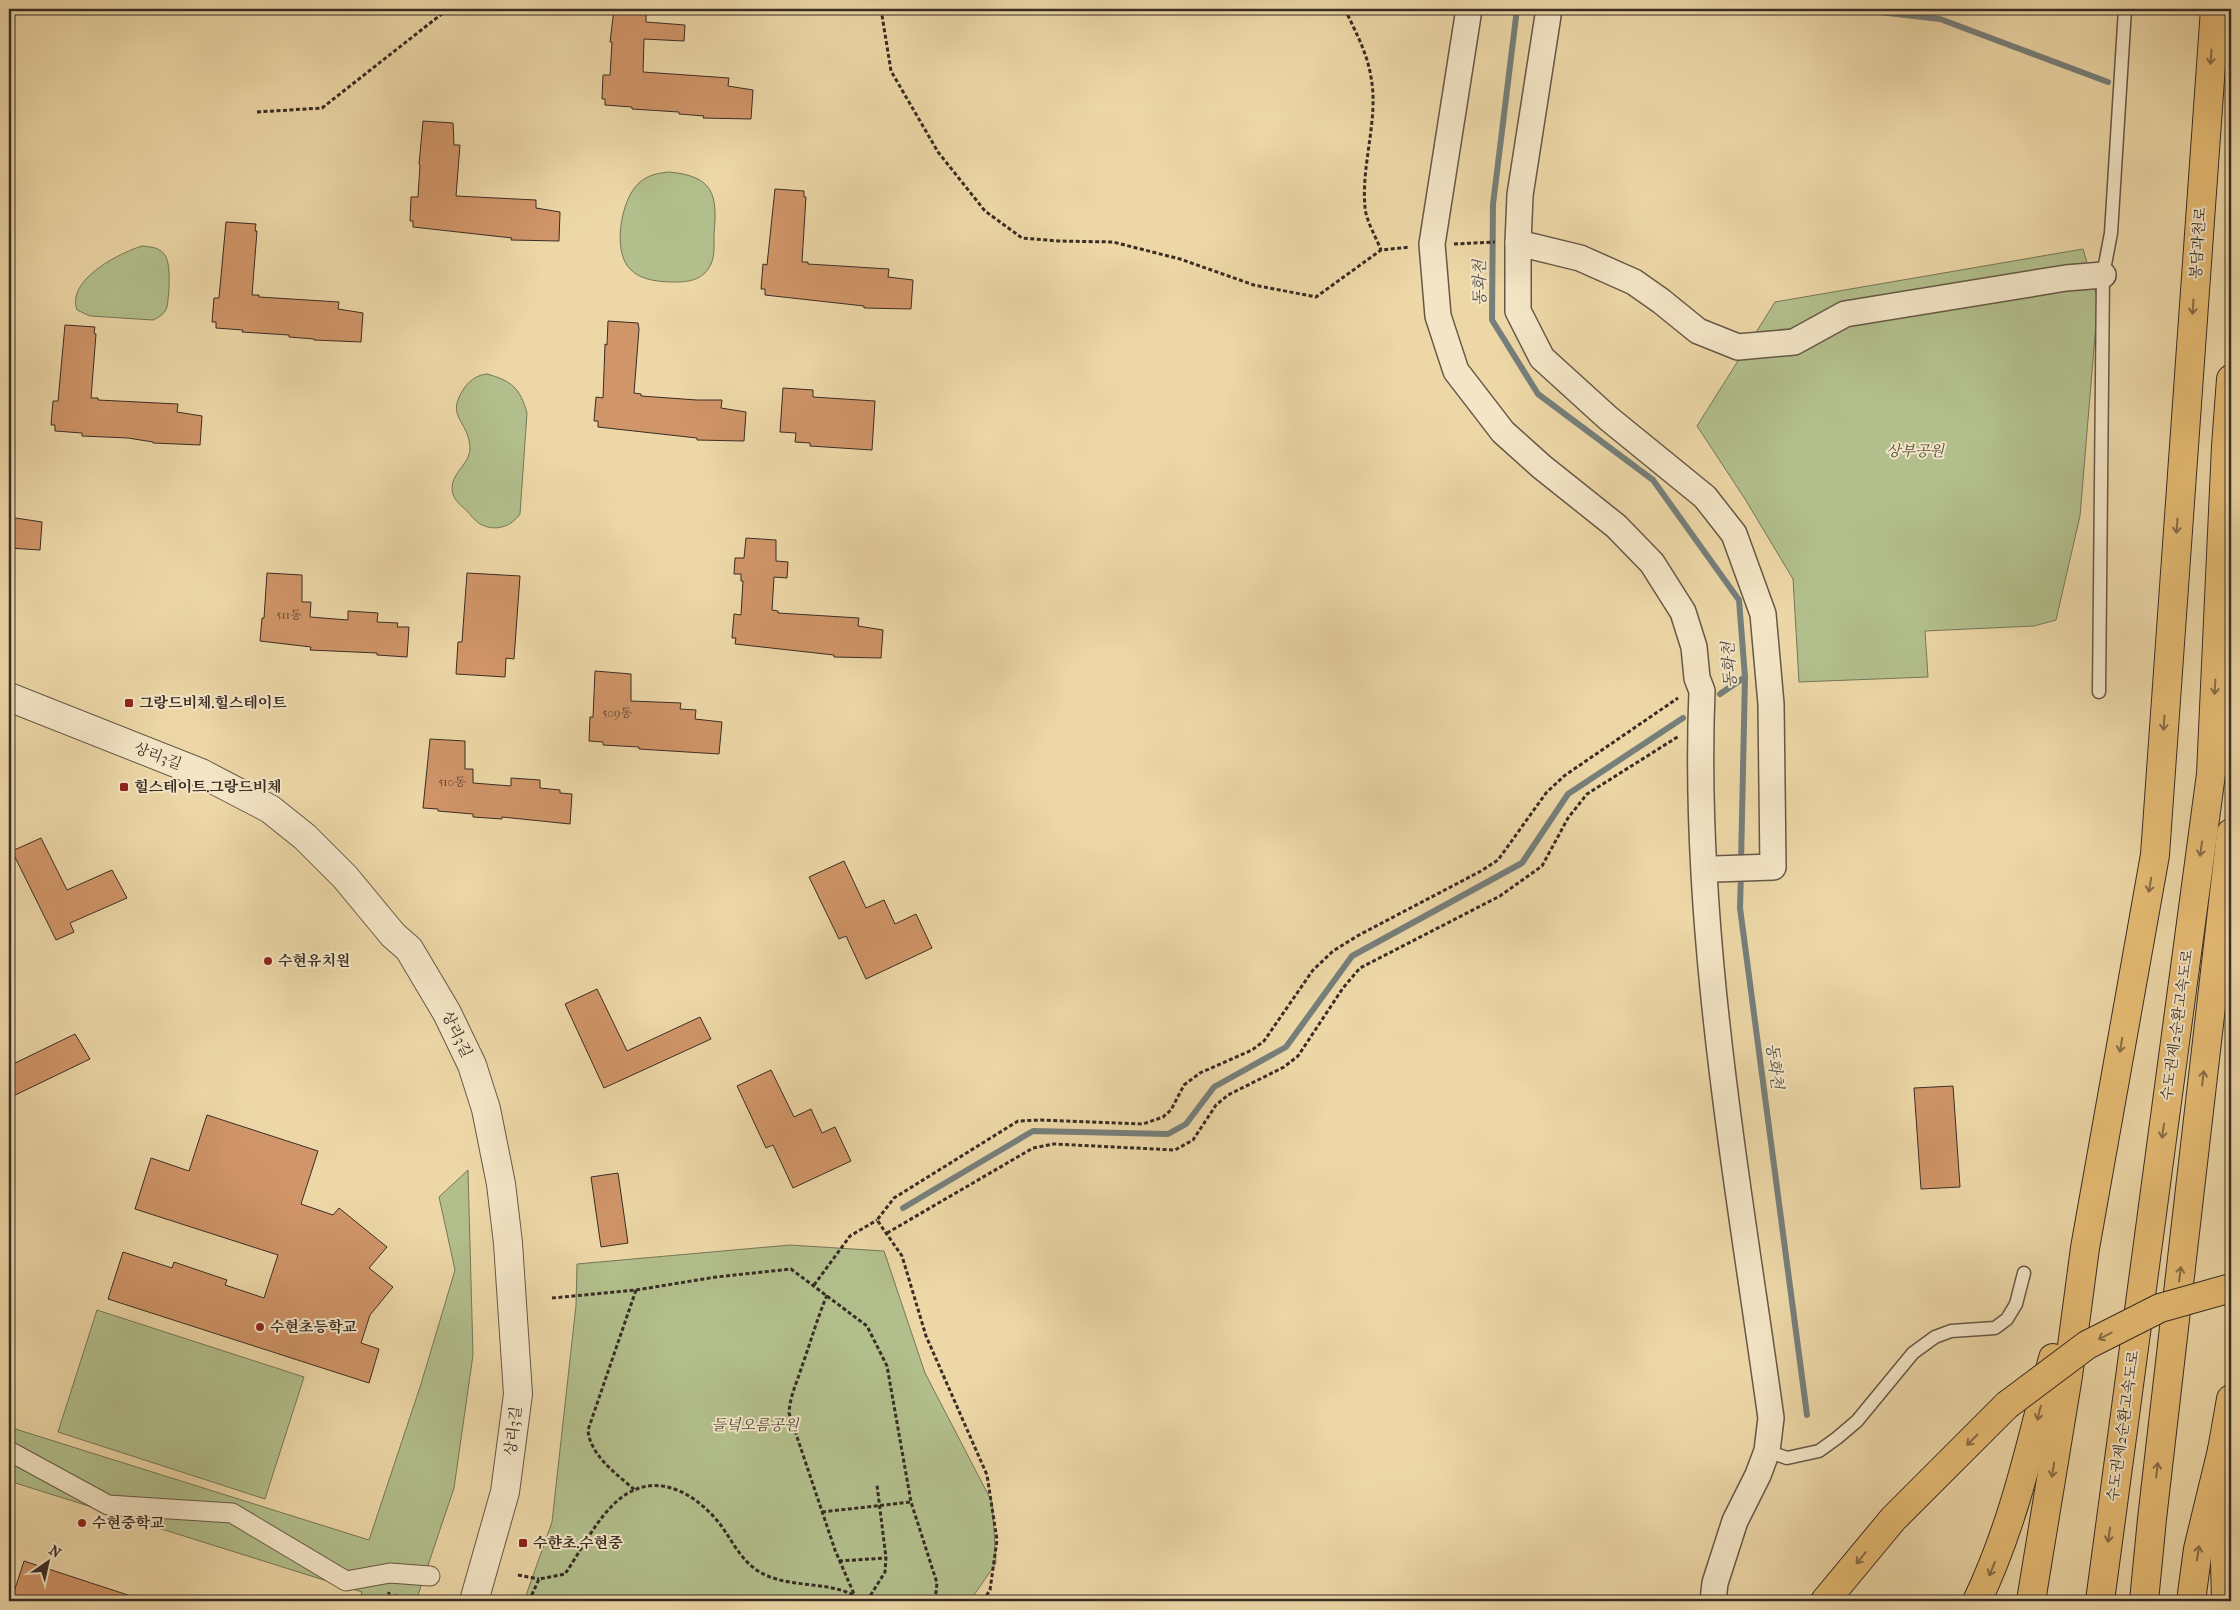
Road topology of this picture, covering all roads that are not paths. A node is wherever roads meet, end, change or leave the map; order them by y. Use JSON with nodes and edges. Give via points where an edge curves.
{"nodes":[{"id":1,"x":1469,"y":9,"type":"edge"},
{"id":2,"x":1549,"y":9,"type":"edge"},
{"id":3,"x":2125,"y":9,"type":"edge"},
{"id":4,"x":2215,"y":9,"type":"edge"},
{"id":5,"x":1507,"y":242,"type":"junction"},
{"id":6,"x":2102,"y":275,"type":"junction"},
{"id":7,"x":2231,"y":380,"type":"edge"},
{"id":8,"x":2099,"y":692,"type":"dead end"},
{"id":9,"x":9,"y":697,"type":"edge"},
{"id":10,"x":2231,"y":833,"type":"edge"},
{"id":11,"x":1710,"y":870,"type":"junction"},
{"id":12,"x":2085,"y":1248,"type":"junction"},
{"id":13,"x":2024,"y":1273,"type":"dead end"},
{"id":14,"x":2231,"y":1288,"type":"edge"},
{"id":15,"x":2231,"y":1399,"type":"edge"},
{"id":16,"x":2222,"y":1450,"type":"junction"},
{"id":17,"x":9,"y":1451,"type":"edge"},
{"id":18,"x":1767,"y":1451,"type":"junction"},
{"id":19,"x":430,"y":1576,"type":"dead end"},
{"id":20,"x":474,"y":1601,"type":"edge"},
{"id":21,"x":1713,"y":1601,"type":"edge"},
{"id":22,"x":1825,"y":1601,"type":"edge"},
{"id":23,"x":1977,"y":1601,"type":"edge"},
{"id":24,"x":2031,"y":1601,"type":"edge"},
{"id":25,"x":2100,"y":1601,"type":"edge"},
{"id":26,"x":2144,"y":1601,"type":"edge"},
{"id":27,"x":2191,"y":1601,"type":"edge"},
{"id":28,"x":2226,"y":1601,"type":"edge"}],
"edges":[{"from":1,"to":11,"type":"street","via":[[1438,244],[1438,316],[1456,371],[1503,432],[1616,526],[1652,563],[1683,612],[1694,647],[1697,678],[1702,691],[1700,799]]},
{"from":2,"to":5,"type":"street","via":[[1520,195]]},
{"from":3,"to":6,"type":"lane","via":[[2111,233]]},
{"from":4,"to":12,"type":"highway","name":"봉담과천로","one_way":true,"via":[[2155,855]]},
{"from":5,"to":6,"type":"street","via":[[1580,258],[1634,282],[1698,331],[1738,347],[1794,342],[1845,314]]},
{"from":5,"to":11,"type":"street","via":[[1518,310],[1542,358],[1608,418],[1705,497],[1734,534],[1764,614],[1770,704],[1773,867]]},
{"from":6,"to":8,"type":"lane"},
{"from":7,"to":25,"type":"highway","name":"수도권제2순환고속도로","one_way":true,"via":[[2211,774]]},
{"from":9,"to":20,"type":"street","name":"상리3길","via":[[201,773],[270,809],[305,837],[345,877],[409,950],[448,1013],[472,1065],[486,1109],[501,1184],[518,1394],[505,1492]]},
{"from":26,"to":10,"type":"highway","name":"수도권제2순환고속도로","one_way":true},
{"from":11,"to":18,"type":"street","via":[[1718,1034],[1771,1418]]},
{"from":12,"to":23,"type":"highway","one_way":true,"via":[[2019,1492],[1993,1568]]},
{"from":12,"to":24,"type":"highway","one_way":true,"via":[[2068,1376]]},
{"from":13,"to":18,"type":"lane","via":[[2016,1304],[2007,1319],[1995,1328],[1951,1331],[1935,1337],[1913,1354],[1857,1421],[1819,1451],[1787,1458]]},
{"from":14,"to":22,"type":"highway","one_way":true,"bridge":true,"via":[[2160,1308],[2087,1345],[2006,1405],[1893,1519]]},
{"from":15,"to":16,"type":"highway"},
{"from":27,"to":16,"type":"highway","one_way":true,"via":[[2198,1549]]},
{"from":16,"to":28,"type":"highway"},
{"from":17,"to":19,"type":"street","via":[[108,1505],[232,1513],[346,1580],[390,1573]]},
{"from":18,"to":21,"type":"street","via":[[1736,1521],[1715,1583]]}]}
